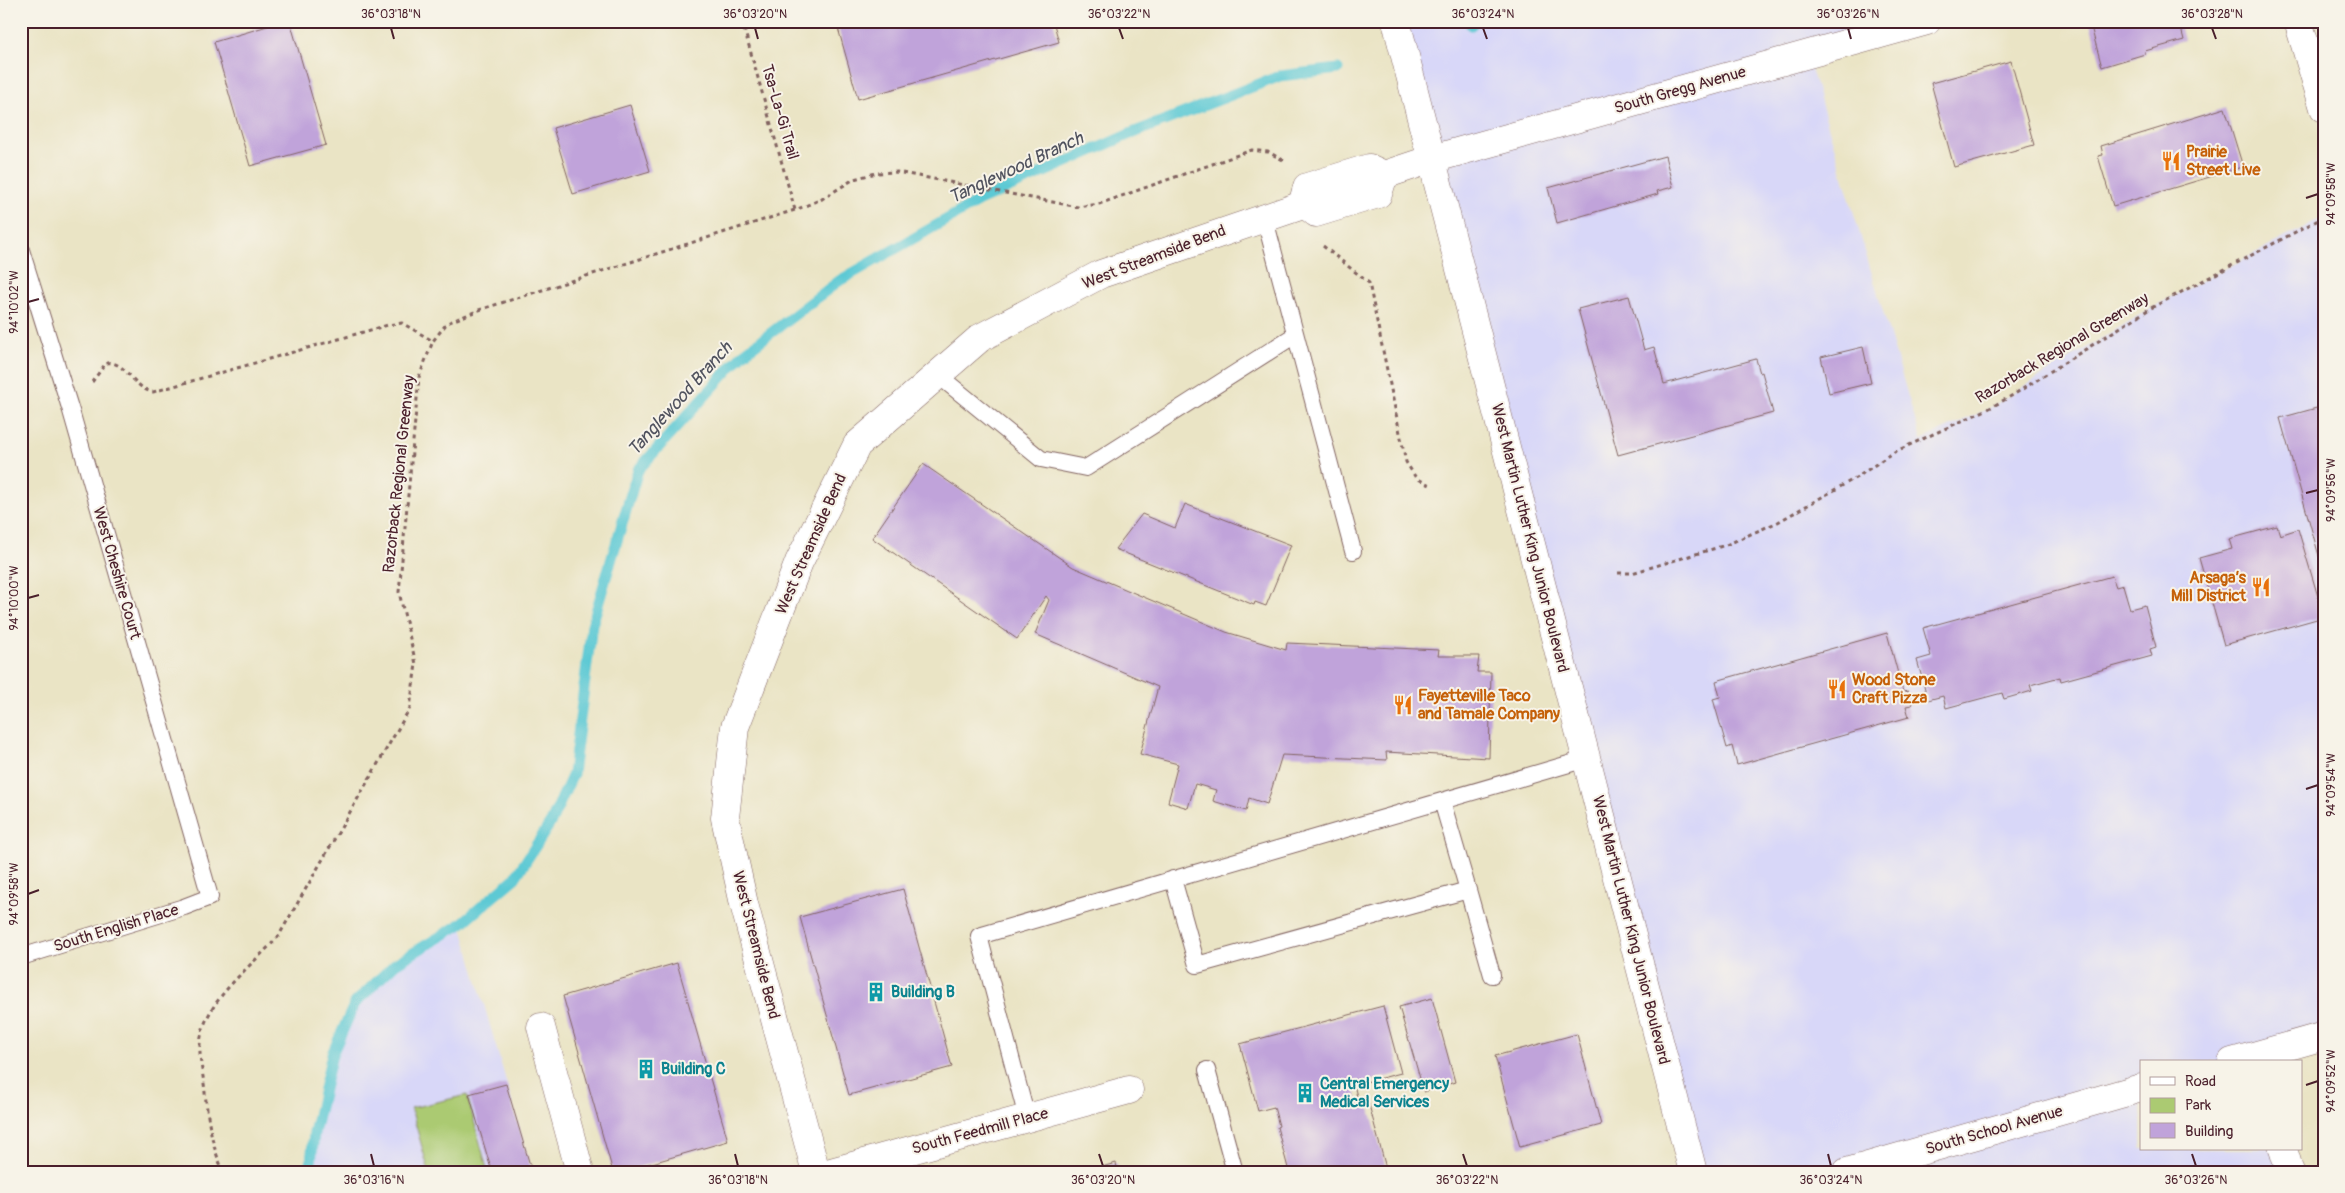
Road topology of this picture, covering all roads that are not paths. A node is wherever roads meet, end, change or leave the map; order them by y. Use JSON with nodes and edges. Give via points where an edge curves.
{"nodes":[{"id":1,"x":1396,"y":21,"type":"edge"},
{"id":2,"x":1927,"y":21,"type":"edge"},
{"id":3,"x":2298,"y":21,"type":"edge"},
{"id":4,"x":2324,"y":108,"type":"edge"},
{"id":5,"x":1432,"y":159,"type":"junction"},
{"id":6,"x":1264,"y":216,"type":"junction"},
{"id":7,"x":21,"y":250,"type":"edge"},
{"id":8,"x":1295,"y":335,"type":"junction"},
{"id":9,"x":938,"y":374,"type":"junction"},
{"id":10,"x":1353,"y":551,"type":"dead end"},
{"id":11,"x":1586,"y":759,"type":"junction"},
{"id":12,"x":1442,"y":801,"type":"junction"},
{"id":13,"x":1173,"y":879,"type":"junction"},
{"id":14,"x":1468,"y":890,"type":"junction"},
{"id":15,"x":210,"y":897,"type":"joint"},
{"id":16,"x":21,"y":957,"type":"edge"},
{"id":17,"x":1492,"y":974,"type":"dead end"},
{"id":18,"x":541,"y":1027,"type":"dead end"},
{"id":19,"x":2324,"y":1036,"type":"edge"},
{"id":20,"x":2249,"y":1060,"type":"edge"},
{"id":21,"x":1207,"y":1070,"type":"dead end"},
{"id":22,"x":2140,"y":1088,"type":"edge"},
{"id":23,"x":1129,"y":1090,"type":"dead end"},
{"id":24,"x":1027,"y":1118,"type":"junction"},
{"id":25,"x":2284,"y":1150,"type":"edge"},
{"id":26,"x":580,"y":1172,"type":"edge"},
{"id":27,"x":816,"y":1172,"type":"edge"},
{"id":28,"x":831,"y":1172,"type":"edge"},
{"id":29,"x":1235,"y":1172,"type":"edge"},
{"id":30,"x":1693,"y":1172,"type":"edge"},
{"id":31,"x":1847,"y":1172,"type":"edge"},
{"id":32,"x":2290,"y":1172,"type":"edge"}],
"edges":[{"from":1,"to":5,"type":"street","name":"West Martin Luther King Junior Boulevard"},
{"from":2,"to":5,"type":"street","name":"South Gregg Avenue"},
{"from":3,"to":4,"type":"street"},
{"from":5,"to":6,"type":"street","name":"West Streamside Bend","via":[[1384,175],[1369,168],[1308,187],[1303,202],[1297,207]]},
{"from":5,"to":11,"type":"street","name":"West Martin Luther King Junior Boulevard"},
{"from":6,"to":8,"type":"lane"},
{"from":6,"to":9,"type":"street","name":"West Streamside Bend","via":[[1101,274],[980,338]]},
{"from":7,"to":15,"type":"lane","name":"West Cheshire Court","via":[[71,411]]},
{"from":8,"to":9,"type":"lane","via":[[1086,468],[1040,459]]},
{"from":8,"to":10,"type":"lane"},
{"from":9,"to":27,"type":"street","name":"West Streamside Bend","via":[[857,444],[799,562],[735,727],[725,818],[744,904]]},
{"from":11,"to":12,"type":"lane"},
{"from":11,"to":30,"type":"street","name":"West Martin Luther King Junior Boulevard"},
{"from":12,"to":13,"type":"lane"},
{"from":12,"to":14,"type":"lane"},
{"from":13,"to":14,"type":"lane","via":[[1196,965]]},
{"from":13,"to":24,"type":"lane","via":[[979,936]]},
{"from":14,"to":17,"type":"lane"},
{"from":15,"to":16,"type":"lane","name":"South English Place"},
{"from":18,"to":26,"type":"street"},
{"from":19,"to":20,"type":"street"},
{"from":21,"to":29,"type":"lane"},
{"from":22,"to":31,"type":"street","name":"South School Avenue"},
{"from":23,"to":24,"type":"street","name":"South Feedmill Place"},
{"from":24,"to":28,"type":"street","name":"South Feedmill Place"},
{"from":25,"to":32,"type":"street"}]}
